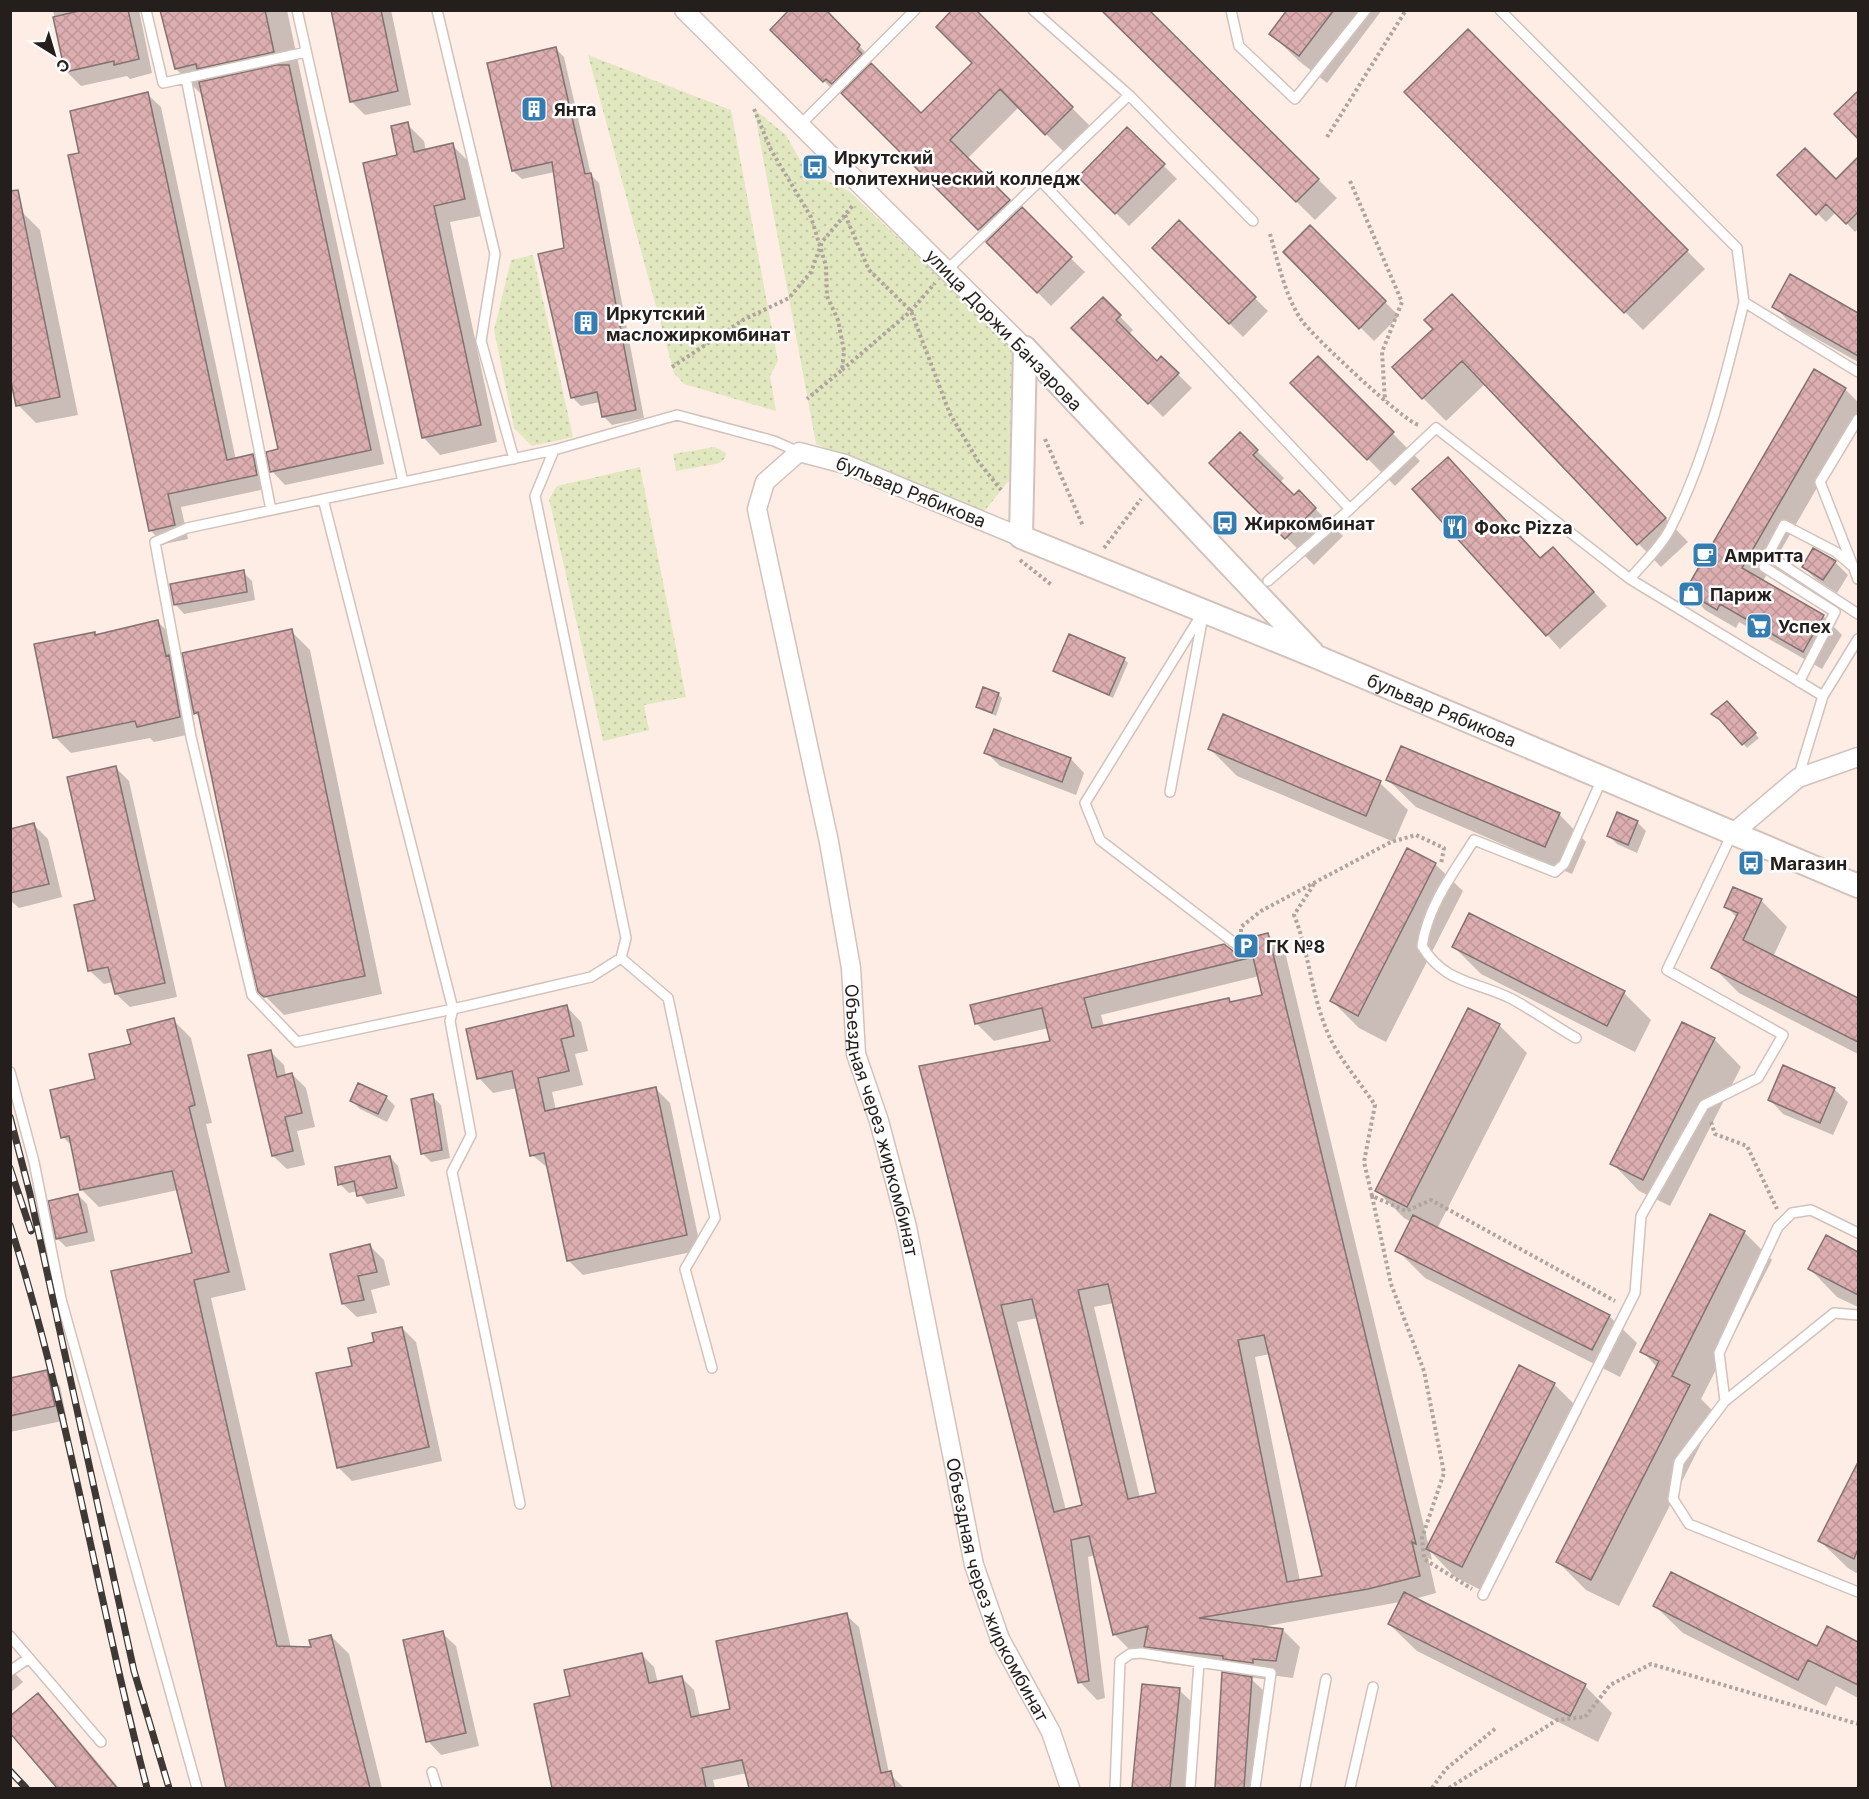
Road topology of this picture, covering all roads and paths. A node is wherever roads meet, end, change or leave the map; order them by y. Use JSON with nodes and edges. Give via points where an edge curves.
{"nodes":[{"id":1,"x":146,"y":10,"type":"edge"},
{"id":2,"x":297,"y":10,"type":"edge"},
{"id":3,"x":436,"y":10,"type":"edge"},
{"id":4,"x":684,"y":10,"type":"edge"},
{"id":5,"x":915,"y":10,"type":"edge"},
{"id":6,"x":1033,"y":10,"type":"edge"},
{"id":7,"x":1230,"y":10,"type":"edge"},
{"id":8,"x":1366,"y":10,"type":"edge"},
{"id":9,"x":1407,"y":10,"type":"edge"},
{"id":10,"x":1500,"y":10,"type":"edge"},
{"id":11,"x":306,"y":52,"type":"junction"},
{"id":12,"x":186,"y":78,"type":"junction"},
{"id":13,"x":1129,"y":96,"type":"junction"},
{"id":14,"x":754,"y":109,"type":"dead end"},
{"id":15,"x":799,"y":126,"type":"junction"},
{"id":16,"x":1327,"y":137,"type":"dead end"},
{"id":17,"x":1040,"y":180,"type":"junction"},
{"id":18,"x":1350,"y":181,"type":"dead end"},
{"id":19,"x":858,"y":200,"type":"dead end"},
{"id":20,"x":845,"y":215,"type":"junction"},
{"id":21,"x":1253,"y":221,"type":"dead end"},
{"id":22,"x":1270,"y":234,"type":"dead end"},
{"id":23,"x":820,"y":246,"type":"junction"},
{"id":24,"x":943,"y":274,"type":"junction"},
{"id":25,"x":1744,"y":302,"type":"junction"},
{"id":26,"x":911,"y":311,"type":"junction"},
{"id":27,"x":1025,"y":348,"type":"junction"},
{"id":28,"x":672,"y":367,"type":"dead end"},
{"id":29,"x":842,"y":370,"type":"junction"},
{"id":30,"x":1858,"y":372,"type":"edge"},
{"id":31,"x":807,"y":399,"type":"dead end"},
{"id":32,"x":1385,"y":401,"type":"junction"},
{"id":33,"x":1858,"y":419,"type":"edge"},
{"id":34,"x":1436,"y":428,"type":"junction"},
{"id":35,"x":1042,"y":433,"type":"dead end"},
{"id":36,"x":554,"y":450,"type":"junction"},
{"id":37,"x":799,"y":452,"type":"junction"},
{"id":38,"x":514,"y":459,"type":"junction"},
{"id":39,"x":403,"y":482,"type":"junction"},
{"id":40,"x":1153,"y":483,"type":"junction"},
{"id":41,"x":1002,"y":491,"type":"dead end"},
{"id":42,"x":323,"y":499,"type":"junction"},
{"id":43,"x":1350,"y":509,"type":"junction"},
{"id":44,"x":271,"y":510,"type":"junction"},
{"id":45,"x":1083,"y":526,"type":"dead end"},
{"id":46,"x":1018,"y":547,"type":"junction"},
{"id":47,"x":1104,"y":548,"type":"dead end"},
{"id":48,"x":1764,"y":567,"type":"dead end"},
{"id":49,"x":1858,"y":574,"type":"edge"},
{"id":50,"x":1630,"y":579,"type":"junction"},
{"id":51,"x":1268,"y":581,"type":"dead end"},
{"id":52,"x":1053,"y":586,"type":"dead end"},
{"id":53,"x":1204,"y":611,"type":"junction"},
{"id":54,"x":1858,"y":614,"type":"edge"},
{"id":55,"x":1858,"y":639,"type":"edge"},
{"id":56,"x":1317,"y":657,"type":"junction"},
{"id":57,"x":1799,"y":682,"type":"junction"},
{"id":58,"x":1823,"y":696,"type":"junction"},
{"id":59,"x":1858,"y":757,"type":"edge"},
{"id":60,"x":1798,"y":778,"type":"junction"},
{"id":61,"x":1602,"y":779,"type":"junction"},
{"id":62,"x":1170,"y":792,"type":"dead end"},
{"id":63,"x":1732,"y":834,"type":"junction"},
{"id":64,"x":1450,"y":878,"type":"junction"},
{"id":65,"x":1314,"y":884,"type":"junction"},
{"id":66,"x":1858,"y":886,"type":"edge"},
{"id":67,"x":1241,"y":948,"type":"joint"},
{"id":68,"x":621,"y":958,"type":"junction"},
{"id":69,"x":453,"y":1009,"type":"junction"},
{"id":70,"x":1576,"y":1038,"type":"dead end"},
{"id":71,"x":10,"y":1072,"type":"edge"},
{"id":72,"x":1704,"y":1105,"type":"junction"},
{"id":73,"x":1372,"y":1196,"type":"junction"},
{"id":74,"x":1783,"y":1222,"type":"junction"},
{"id":75,"x":1858,"y":1233,"type":"edge"},
{"id":76,"x":1628,"y":1307,"type":"junction"},
{"id":77,"x":1858,"y":1315,"type":"edge"},
{"id":78,"x":712,"y":1368,"type":"dead end"},
{"id":79,"x":1725,"y":1401,"type":"junction"},
{"id":80,"x":520,"y":1504,"type":"dead end"},
{"id":81,"x":1858,"y":1592,"type":"edge"},
{"id":82,"x":1483,"y":1595,"type":"joint"},
{"id":83,"x":10,"y":1636,"type":"edge"},
{"id":84,"x":29,"y":1658,"type":"junction"},
{"id":85,"x":1199,"y":1663,"type":"junction"},
{"id":86,"x":10,"y":1671,"type":"edge"},
{"id":87,"x":1326,"y":1679,"type":"dead end"},
{"id":88,"x":1373,"y":1687,"type":"dead end"},
{"id":89,"x":1858,"y":1724,"type":"edge"},
{"id":90,"x":1496,"y":1728,"type":"dead end"},
{"id":91,"x":101,"y":1742,"type":"dead end"},
{"id":92,"x":432,"y":1772,"type":"dead end"},
{"id":93,"x":197,"y":1788,"type":"edge"},
{"id":94,"x":437,"y":1788,"type":"edge"},
{"id":95,"x":1070,"y":1788,"type":"edge"},
{"id":96,"x":1115,"y":1788,"type":"edge"},
{"id":97,"x":1190,"y":1788,"type":"edge"},
{"id":98,"x":1255,"y":1788,"type":"edge"},
{"id":99,"x":1305,"y":1788,"type":"edge"},
{"id":100,"x":1350,"y":1788,"type":"edge"},
{"id":101,"x":1432,"y":1788,"type":"edge"},
{"id":102,"x":1449,"y":1788,"type":"edge"}],
"edges":[{"from":1,"to":12,"type":"lane","via":[[163,82]]},
{"from":2,"to":11,"type":"lane"},
{"from":3,"to":38,"type":"lane","via":[[495,254],[481,341]]},
{"from":4,"to":15,"type":"street","name":"улица Доржи Банзарова"},
{"from":5,"to":15,"type":"lane"},
{"from":6,"to":13,"type":"lane"},
{"from":7,"to":8,"type":"lane","via":[[1239,46],[1295,99]]},
{"from":9,"to":16,"type":"path"},
{"from":10,"to":25,"type":"lane","via":[[1737,248]]},
{"from":11,"to":12,"type":"lane"},
{"from":11,"to":39,"type":"lane"},
{"from":12,"to":44,"type":"lane"},
{"from":13,"to":17,"type":"lane"},
{"from":13,"to":21,"type":"lane"},
{"from":14,"to":23,"type":"path","via":[[771,150],[812,217]]},
{"from":15,"to":24,"type":"street","name":"улица Доржи Банзарова"},
{"from":17,"to":24,"type":"lane"},
{"from":17,"to":43,"type":"lane"},
{"from":18,"to":32,"type":"path","via":[[1402,302],[1382,352]]},
{"from":19,"to":20,"type":"path"},
{"from":20,"to":23,"type":"path"},
{"from":20,"to":26,"type":"path","via":[[869,270]]},
{"from":22,"to":32,"type":"path","via":[[1282,277],[1302,321]]},
{"from":23,"to":28,"type":"path","via":[[810,272],[789,298],[743,320]]},
{"from":23,"to":29,"type":"path","via":[[826,266],[827,296],[838,320],[844,351]]},
{"from":24,"to":26,"type":"path"},
{"from":24,"to":27,"type":"street","name":"улица Доржи Банзарова"},
{"from":25,"to":30,"type":"lane"},
{"from":25,"to":50,"type":"lane","via":[[1720,399],[1670,531]]},
{"from":26,"to":29,"type":"path"},
{"from":26,"to":41,"type":"path","via":[[950,414],[978,461]]},
{"from":27,"to":40,"type":"street","name":"улица Доржи Банзарова"},
{"from":27,"to":46,"type":"street"},
{"from":29,"to":31,"type":"path"},
{"from":32,"to":34,"type":"path","via":[[1412,424]]},
{"from":33,"to":49,"type":"lane","via":[[1820,482]]},
{"from":34,"to":43,"type":"lane"},
{"from":34,"to":50,"type":"lane"},
{"from":35,"to":45,"type":"path"},
{"from":36,"to":37,"type":"lane","via":[[677,415],[774,441]]},
{"from":36,"to":38,"type":"lane"},
{"from":36,"to":68,"type":"lane","via":[[535,496],[626,938]]},
{"from":37,"to":46,"type":"street","name":"бульвар Рябикова","via":[[845,464]]},
{"from":37,"to":95,"type":"street","name":"Объездная через жиркомбинат","via":[[765,482],[757,509],[829,842],[851,968],[856,1054],[908,1227],[974,1565],[1000,1639],[1052,1732]]},
{"from":38,"to":39,"type":"lane"},
{"from":39,"to":42,"type":"lane"},
{"from":40,"to":47,"type":"path"},
{"from":40,"to":56,"type":"street","name":"улица Доржи Банзарова"},
{"from":42,"to":44,"type":"lane"},
{"from":42,"to":69,"type":"lane"},
{"from":43,"to":51,"type":"lane"},
{"from":44,"to":69,"type":"lane","via":[[187,528],[155,542],[191,737],[252,995],[297,1042]]},
{"from":46,"to":52,"type":"path"},
{"from":46,"to":53,"type":"street","name":"бульвар Рябикова"},
{"from":48,"to":57,"type":"lane","via":[[1835,612]]},
{"from":49,"to":54,"type":"lane","via":[[1836,552],[1784,525],[1768,555]]},
{"from":50,"to":57,"type":"lane"},
{"from":53,"to":56,"type":"street","name":"бульвар Рябикова"},
{"from":53,"to":62,"type":"lane"},
{"from":53,"to":67,"type":"lane","via":[[1084,803],[1100,840]]},
{"from":55,"to":58,"type":"lane"},
{"from":56,"to":61,"type":"street","name":"бульвар Рябикова"},
{"from":57,"to":58,"type":"lane"},
{"from":58,"to":60,"type":"lane"},
{"from":59,"to":60,"type":"street"},
{"from":60,"to":63,"type":"street"},
{"from":61,"to":63,"type":"street","name":"бульвар Рябикова"},
{"from":61,"to":64,"type":"lane","via":[[1564,864],[1555,872],[1474,840]]},
{"from":63,"to":66,"type":"street","name":"бульвар Рябикова"},
{"from":63,"to":72,"type":"lane","via":[[1667,969],[1783,1035],[1758,1078]]},
{"from":64,"to":65,"type":"path","via":[[1440,869],[1444,848],[1416,835],[1391,842]]},
{"from":64,"to":70,"type":"lane","via":[[1425,924],[1422,946],[1432,963],[1460,980],[1511,999]]},
{"from":65,"to":67,"type":"path","via":[[1261,911],[1241,927]]},
{"from":65,"to":73,"type":"path","via":[[1294,915],[1305,942],[1310,980],[1327,1033],[1375,1105],[1364,1162]]},
{"from":68,"to":69,"type":"lane","via":[[591,977]]},
{"from":68,"to":78,"type":"lane","via":[[668,998],[715,1218],[686,1269]]},
{"from":69,"to":80,"type":"lane","via":[[450,1021],[471,1135],[452,1172]]},
{"from":71,"to":93,"type":"lane","via":[[34,1162],[61,1299]]},
{"from":72,"to":74,"type":"path","via":[[1715,1134],[1747,1146]]},
{"from":72,"to":76,"type":"lane","via":[[1641,1216],[1635,1293]]},
{"from":73,"to":76,"type":"path","via":[[1406,1211],[1431,1200]]},
{"from":73,"to":82,"type":"path","via":[[1391,1284],[1424,1371],[1444,1473],[1422,1538],[1424,1559]]},
{"from":74,"to":75,"type":"lane","via":[[1792,1213],[1811,1210]]},
{"from":74,"to":79,"type":"lane","via":[[1719,1353]]},
{"from":76,"to":82,"type":"lane"},
{"from":77,"to":79,"type":"lane","via":[[1834,1313]]},
{"from":79,"to":81,"type":"lane","via":[[1679,1462],[1673,1499],[1689,1524]]},
{"from":83,"to":84,"type":"lane"},
{"from":84,"to":86,"type":"lane"},
{"from":84,"to":91,"type":"lane"},
{"from":85,"to":96,"type":"lane","via":[[1141,1653],[1120,1661]]},
{"from":85,"to":97,"type":"lane"},
{"from":85,"to":98,"type":"lane","via":[[1271,1673]]},
{"from":87,"to":99,"type":"lane"},
{"from":88,"to":100,"type":"lane"},
{"from":89,"to":102,"type":"path","via":[[1651,1664],[1610,1685],[1585,1717],[1557,1720]]},
{"from":90,"to":101,"type":"path","via":[[1446,1768]]},
{"from":92,"to":94,"type":"lane"}]}
